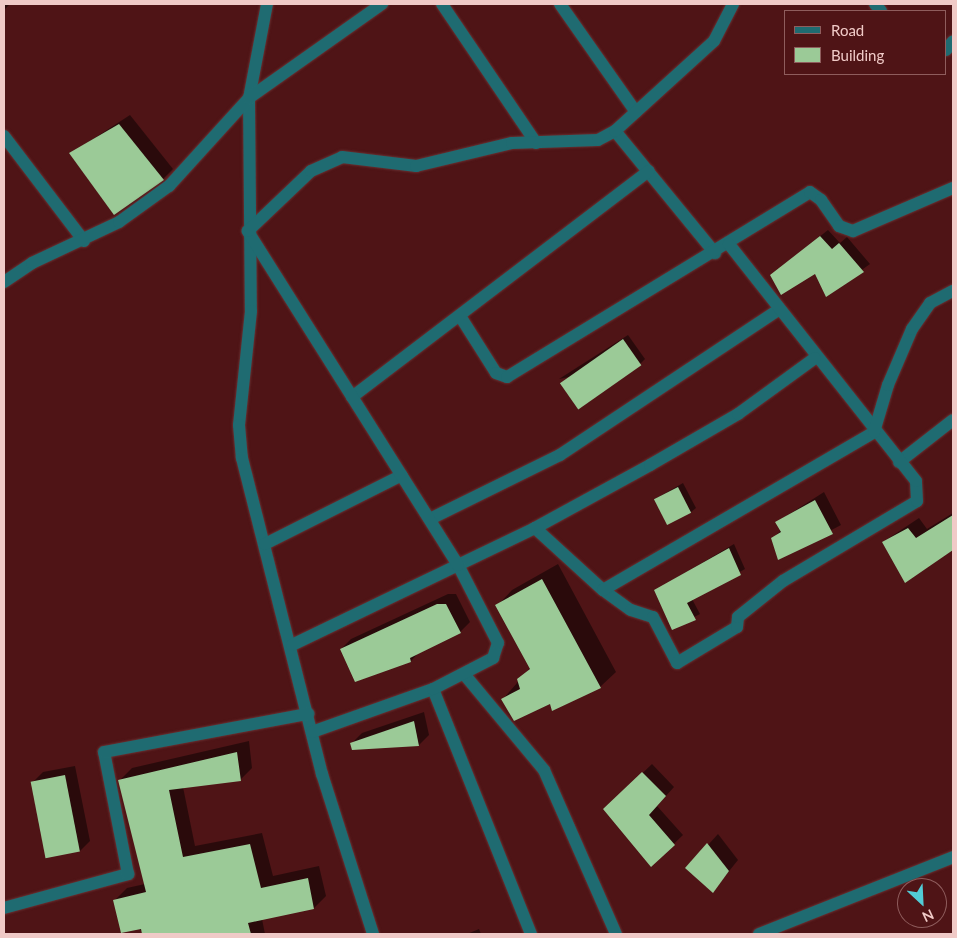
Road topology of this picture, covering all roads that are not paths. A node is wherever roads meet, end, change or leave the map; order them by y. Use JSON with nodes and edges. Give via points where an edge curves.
{"nodes":[{"id":1,"x":267,"y":4,"type":"edge"},
{"id":2,"x":382,"y":4,"type":"edge"},
{"id":3,"x":442,"y":4,"type":"edge"},
{"id":4,"x":560,"y":4,"type":"edge"},
{"id":5,"x":733,"y":4,"type":"edge"},
{"id":6,"x":249,"y":98,"type":"junction"},
{"id":7,"x":636,"y":112,"type":"junction"},
{"id":8,"x":615,"y":131,"type":"junction"},
{"id":9,"x":4,"y":136,"type":"edge"},
{"id":10,"x":536,"y":143,"type":"junction"},
{"id":11,"x":649,"y":171,"type":"junction"},
{"id":12,"x":953,"y":188,"type":"edge"},
{"id":13,"x":248,"y":230,"type":"junction"},
{"id":14,"x":84,"y":241,"type":"junction"},
{"id":15,"x":729,"y":244,"type":"junction"},
{"id":16,"x":715,"y":253,"type":"junction"},
{"id":17,"x":4,"y":282,"type":"edge"},
{"id":18,"x":953,"y":291,"type":"edge"},
{"id":19,"x":777,"y":311,"type":"junction"},
{"id":20,"x":460,"y":316,"type":"junction"},
{"id":21,"x":815,"y":358,"type":"junction"},
{"id":22,"x":352,"y":396,"type":"junction"},
{"id":23,"x":953,"y":420,"type":"edge"},
{"id":24,"x":874,"y":432,"type":"junction"},
{"id":25,"x":898,"y":462,"type":"junction"},
{"id":26,"x":402,"y":475,"type":"junction"},
{"id":27,"x":430,"y":519,"type":"junction"},
{"id":28,"x":535,"y":528,"type":"junction"},
{"id":29,"x":265,"y":544,"type":"junction"},
{"id":30,"x":458,"y":565,"type":"junction"},
{"id":31,"x":603,"y":590,"type":"junction"},
{"id":32,"x":292,"y":645,"type":"junction"},
{"id":33,"x":464,"y":674,"type":"junction"},
{"id":34,"x":433,"y":689,"type":"junction"},
{"id":35,"x":308,"y":714,"type":"junction"},
{"id":36,"x":312,"y":732,"type":"junction"},
{"id":37,"x":953,"y":857,"type":"edge"},
{"id":38,"x":4,"y":908,"type":"edge"},
{"id":39,"x":373,"y":934,"type":"edge"},
{"id":40,"x":531,"y":934,"type":"edge"},
{"id":41,"x":616,"y":934,"type":"edge"},
{"id":42,"x":759,"y":934,"type":"edge"}],
"edges":[{"from":1,"to":6,"type":"street"},
{"from":2,"to":6,"type":"street"},
{"from":3,"to":10,"type":"street"},
{"from":4,"to":7,"type":"street"},
{"from":5,"to":7,"type":"street","via":[[714,41]]},
{"from":6,"to":13,"type":"street"},
{"from":6,"to":14,"type":"street","via":[[169,186]]},
{"from":7,"to":8,"type":"street"},
{"from":8,"to":10,"type":"street","via":[[584,142]]},
{"from":8,"to":11,"type":"street"},
{"from":9,"to":14,"type":"street"},
{"from":10,"to":13,"type":"street","via":[[512,142],[416,166],[342,157],[311,172]]},
{"from":11,"to":16,"type":"street"},
{"from":11,"to":20,"type":"street"},
{"from":12,"to":15,"type":"street","via":[[853,232],[839,226],[821,200],[810,192]]},
{"from":13,"to":22,"type":"street"},
{"from":13,"to":29,"type":"street","via":[[251,311],[239,425],[242,458]]},
{"from":14,"to":17,"type":"street","via":[[32,262]]},
{"from":15,"to":16,"type":"street"},
{"from":15,"to":19,"type":"street"},
{"from":16,"to":20,"type":"street","via":[[507,377],[496,373]]},
{"from":18,"to":24,"type":"street","via":[[930,303],[912,329],[888,385]]},
{"from":19,"to":21,"type":"street"},
{"from":19,"to":27,"type":"street","via":[[560,455]]},
{"from":20,"to":22,"type":"street"},
{"from":21,"to":24,"type":"street"},
{"from":21,"to":28,"type":"street","via":[[738,414]]},
{"from":22,"to":26,"type":"street"},
{"from":23,"to":25,"type":"street"},
{"from":24,"to":25,"type":"street"},
{"from":24,"to":31,"type":"street"},
{"from":25,"to":31,"type":"street","via":[[916,481],[917,501],[783,580],[738,617],[737,628],[677,663],[653,617],[631,610]]},
{"from":26,"to":27,"type":"street"},
{"from":26,"to":29,"type":"street"},
{"from":27,"to":30,"type":"street"},
{"from":28,"to":30,"type":"street"},
{"from":28,"to":31,"type":"street"},
{"from":29,"to":32,"type":"street"},
{"from":30,"to":32,"type":"street"},
{"from":30,"to":33,"type":"street","via":[[498,643],[493,658]]},
{"from":32,"to":35,"type":"street"},
{"from":33,"to":34,"type":"street"},
{"from":33,"to":41,"type":"street","via":[[544,770]]},
{"from":34,"to":36,"type":"street"},
{"from":34,"to":40,"type":"street"},
{"from":35,"to":36,"type":"street"},
{"from":35,"to":38,"type":"street","via":[[104,752],[128,874]]},
{"from":36,"to":39,"type":"street"},
{"from":37,"to":42,"type":"street"}]}
